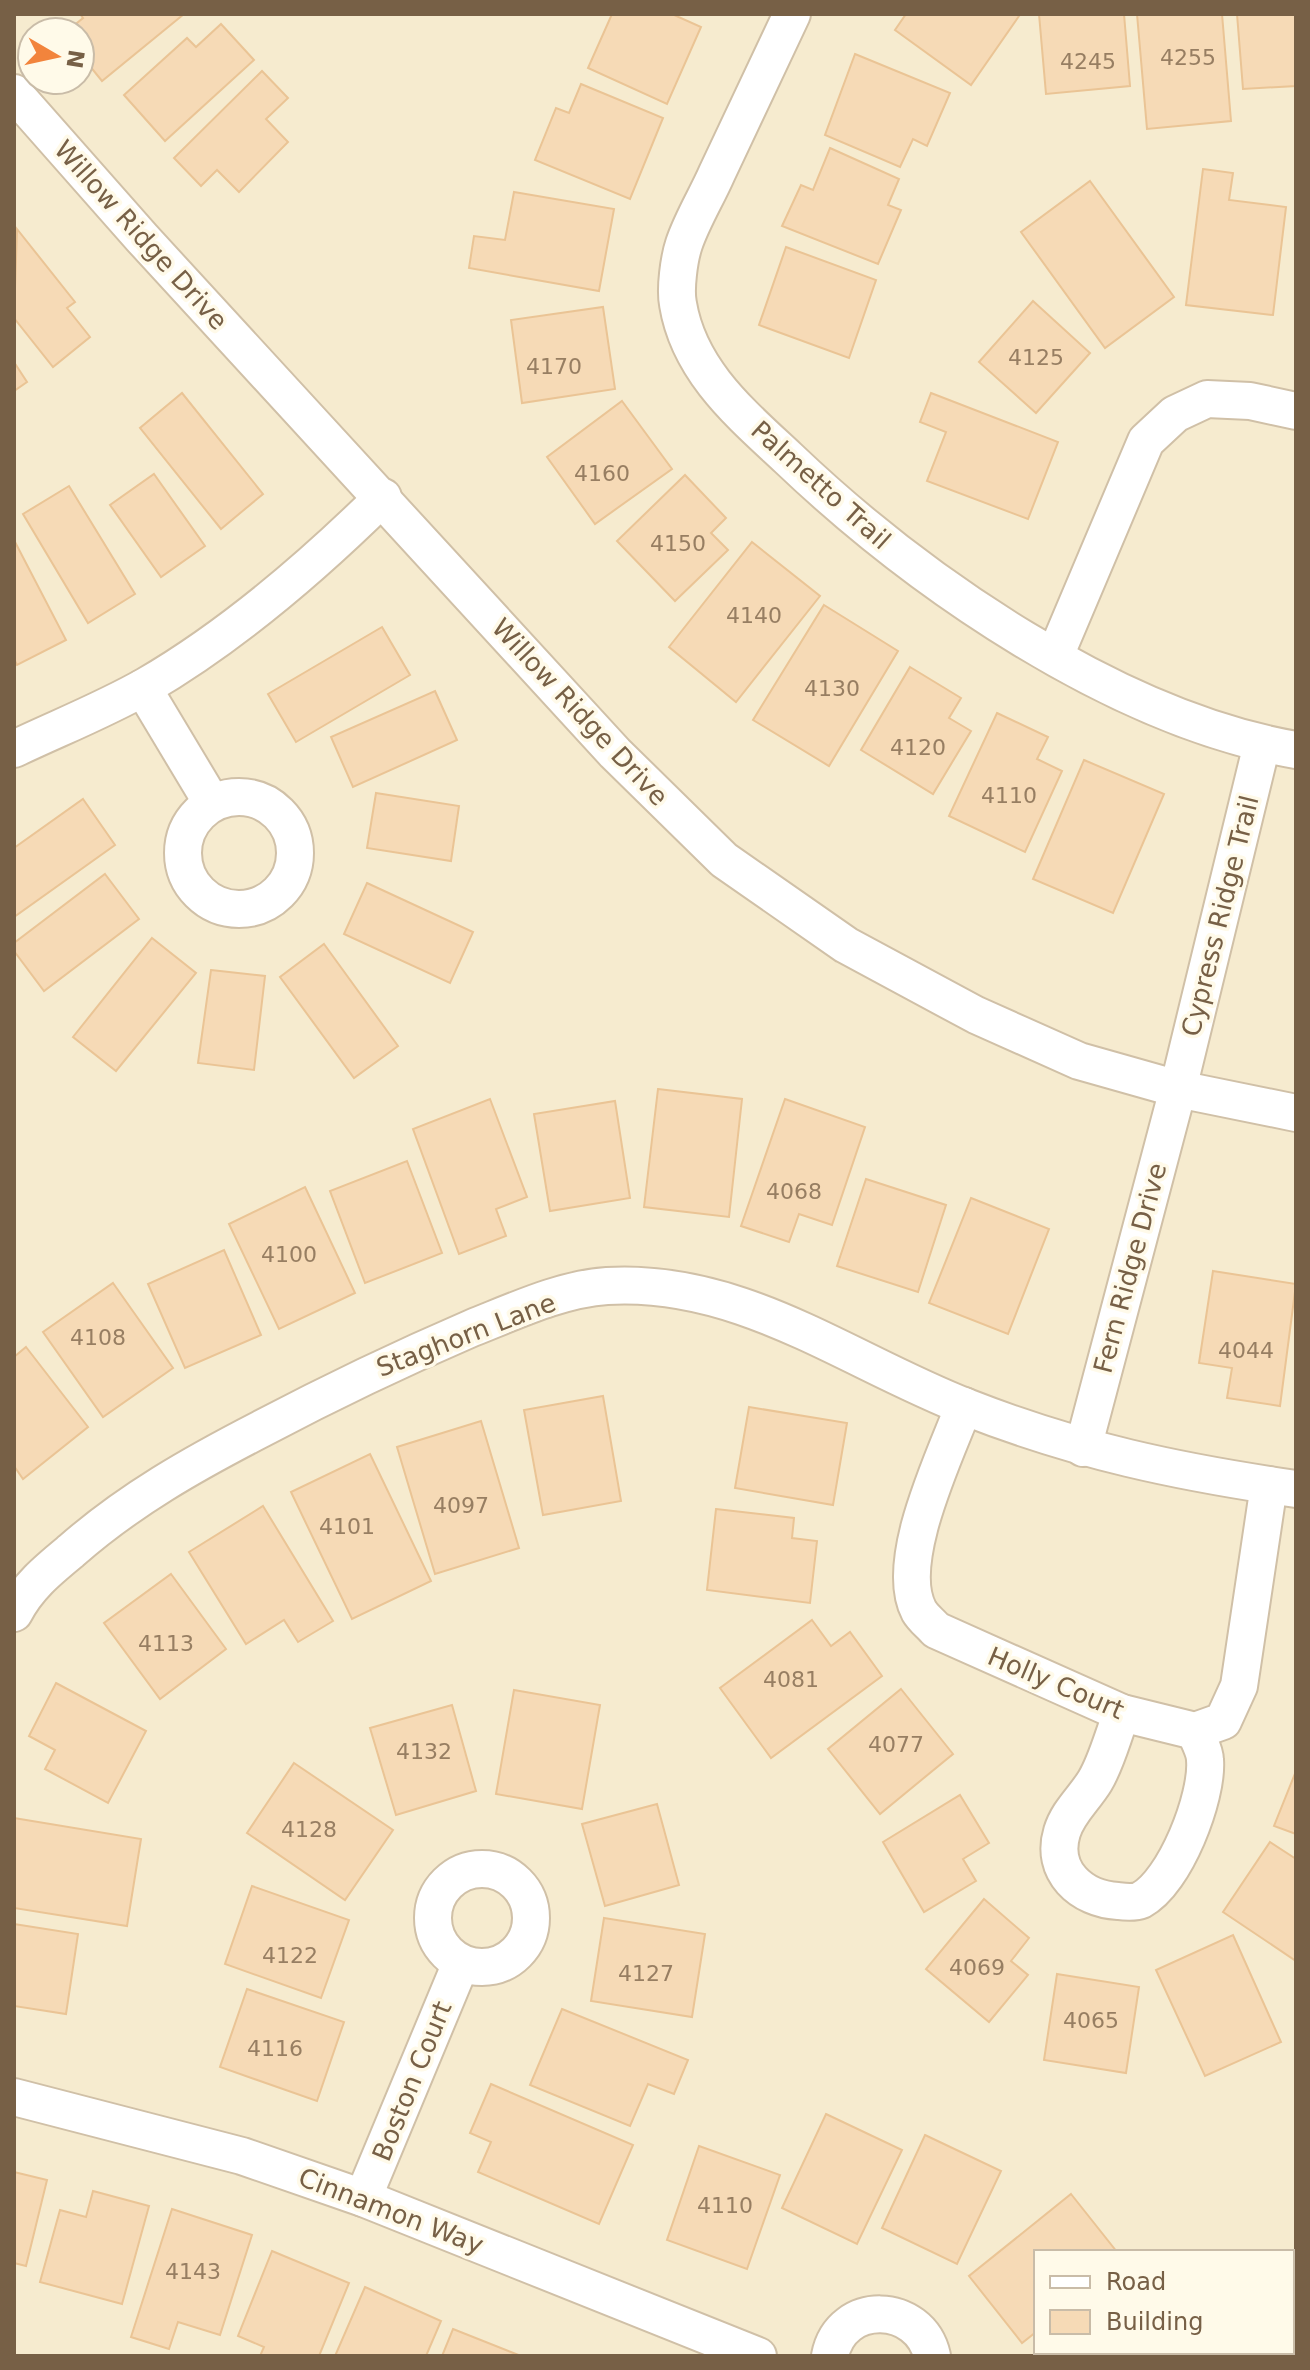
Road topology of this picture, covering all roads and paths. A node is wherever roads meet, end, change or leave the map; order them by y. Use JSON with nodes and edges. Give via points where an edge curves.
{"nodes":[{"id":1,"x":792,"y":14,"type":"edge"},
{"id":2,"x":14,"y":93,"type":"edge"},
{"id":3,"x":26,"y":131,"type":"edge"},
{"id":4,"x":1296,"y":411,"type":"edge"},
{"id":5,"x":383,"y":497,"type":"junction"},
{"id":6,"x":1055,"y":656,"type":"junction"},
{"id":7,"x":143,"y":688,"type":"junction"},
{"id":8,"x":1279,"y":747,"type":"edge"},
{"id":9,"x":14,"y":749,"type":"edge"},
{"id":10,"x":212,"y":803,"type":"dead end"},
{"id":11,"x":1178,"y":1089,"type":"junction"},
{"id":12,"x":1296,"y":1113,"type":"edge"},
{"id":13,"x":964,"y":1406,"type":"junction"},
{"id":14,"x":1083,"y":1448,"type":"junction"},
{"id":15,"x":1283,"y":1487,"type":"edge"},
{"id":16,"x":14,"y":1613,"type":"edge"},
{"id":17,"x":1122,"y":1713,"type":"junction"},
{"id":18,"x":1195,"y":1731,"type":"junction"},
{"id":19,"x":461,"y":1963,"type":"dead end"},
{"id":20,"x":14,"y":2097,"type":"edge"},
{"id":21,"x":363,"y":2198,"type":"junction"},
{"id":22,"x":758,"y":2356,"type":"edge"},
{"id":23,"x":830,"y":2356,"type":"edge"},
{"id":24,"x":932,"y":2356,"type":"edge"}],
"edges":[{"from":1,"to":6,"type":"street","name":"Palmetto Trail","via":[[683,245],[677,302],[690,348],[724,398],[840,508],[943,589]]},
{"from":2,"to":3,"type":"street","name":"Willow Ridge Drive"},
{"from":3,"to":5,"type":"street","name":"Willow Ridge Drive"},
{"from":4,"to":6,"type":"street","via":[[1207,399],[1175,414],[1146,441]]},
{"from":5,"to":7,"type":"street","via":[[336,543],[196,655]]},
{"from":5,"to":11,"type":"street","name":"Willow Ridge Drive","via":[[615,753],[724,860],[846,945],[976,1015],[1079,1061]]},
{"from":6,"to":8,"type":"street","name":"Palmetto Trail","via":[[1153,706]]},
{"from":7,"to":9,"type":"street"},
{"from":7,"to":10,"type":"street"},
{"from":8,"to":11,"type":"street","name":"Cypress Ridge Trail"},
{"from":11,"to":12,"type":"street","name":"Willow Ridge Drive"},
{"from":11,"to":14,"type":"street","name":"Fern Ridge Drive"},
{"from":13,"to":14,"type":"street","name":"Staghorn Lane"},
{"from":13,"to":16,"type":"street","name":"Staghorn Lane","via":[[782,1320],[699,1292],[606,1286],[531,1304],[373,1370],[165,1479],[100,1525],[26,1589]]},
{"from":13,"to":17,"type":"street","name":"Holly Court","via":[[913,1543],[919,1610],[936,1630]]},
{"from":14,"to":15,"type":"street","name":"Staghorn Lane","via":[[1180,1472]]},
{"from":15,"to":18,"type":"street","via":[[1239,1686],[1223,1721]]},
{"from":17,"to":18,"type":"street","name":"Holly Court"},
{"from":17,"to":18,"type":"street","via":[[1096,1780],[1061,1834],[1066,1877],[1095,1897],[1138,1902],[1158,1888],[1175,1863],[1197,1807],[1205,1759]]},
{"from":19,"to":21,"type":"street","name":"Boston Court"},
{"from":20,"to":21,"type":"street","name":"Cinnamon Way","via":[[242,2156]]},
{"from":21,"to":22,"type":"street","name":"Cinnamon Way"},
{"from":23,"to":24,"type":"street","via":[[842,2329],[879,2312],[918,2327]]}]}
